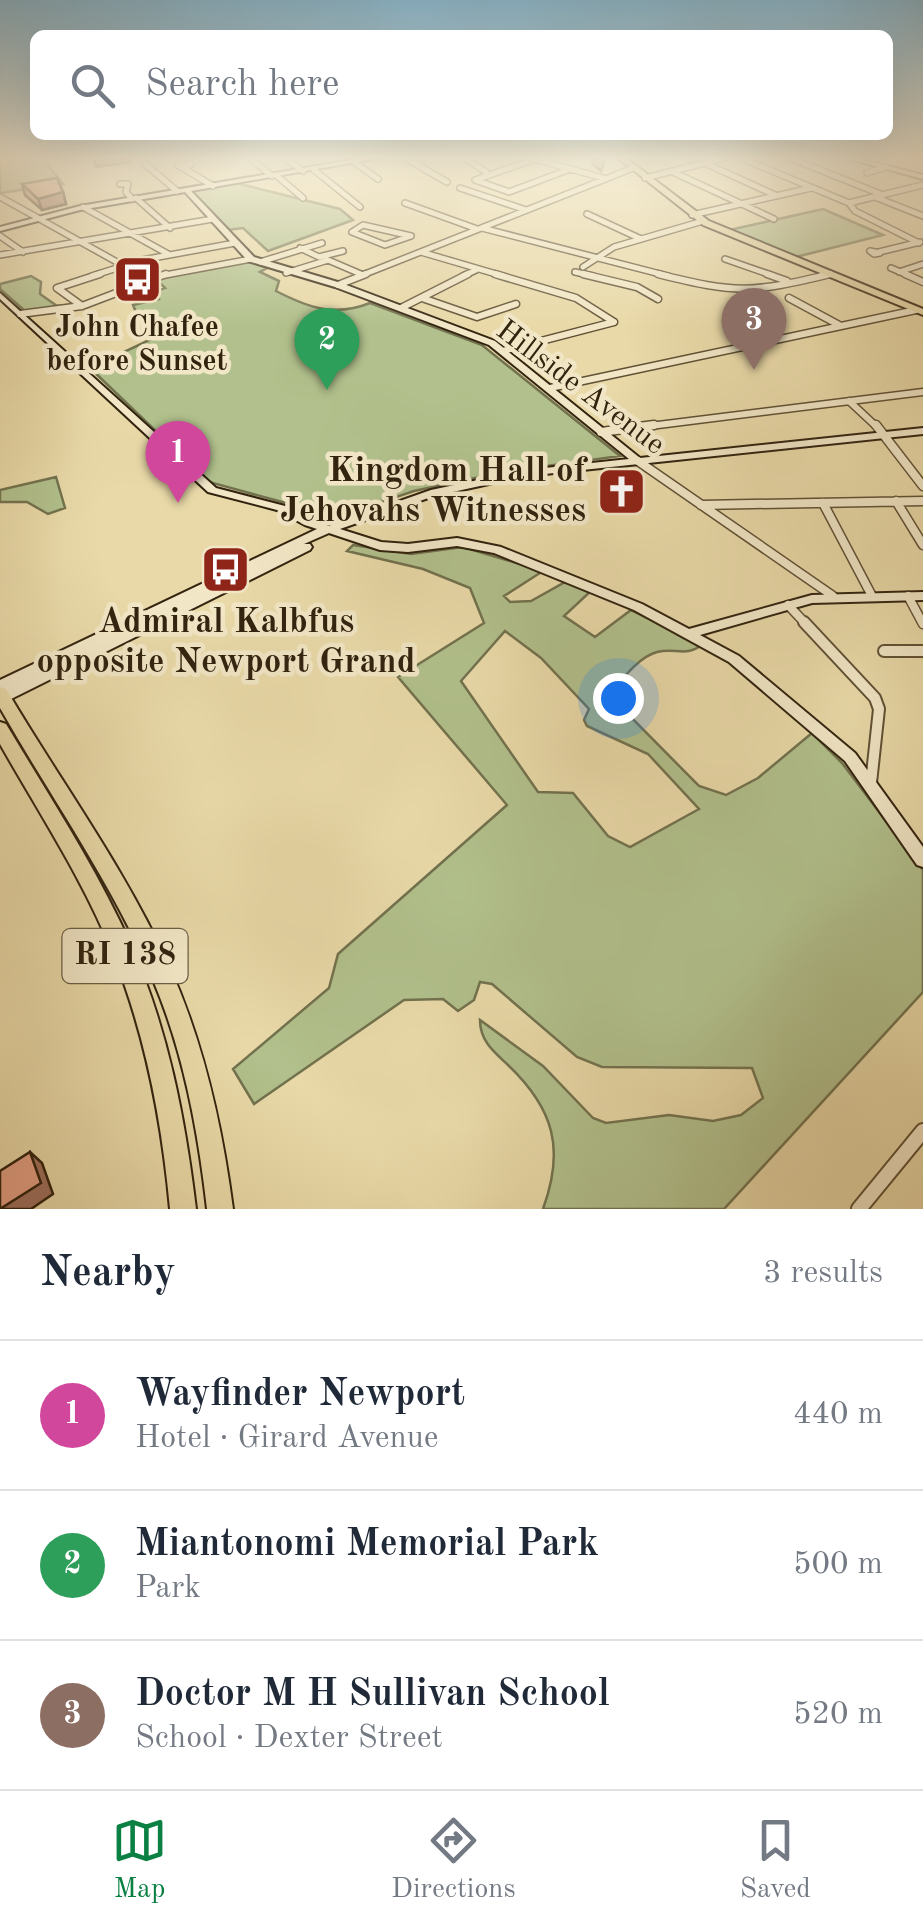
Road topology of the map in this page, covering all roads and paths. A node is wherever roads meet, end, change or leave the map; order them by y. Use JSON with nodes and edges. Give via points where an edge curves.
{"nodes":[{"id":1,"x":26,"y":214,"type":"edge"},
{"id":2,"x":56,"y":214,"type":"edge"},
{"id":3,"x":96,"y":214,"type":"edge"},
{"id":4,"x":153,"y":214,"type":"edge"},
{"id":5,"x":209,"y":214,"type":"edge"},
{"id":6,"x":439,"y":214,"type":"edge"},
{"id":7,"x":515,"y":214,"type":"edge"},
{"id":8,"x":587,"y":214,"type":"dead end"},
{"id":9,"x":764,"y":214,"type":"edge"},
{"id":10,"x":862,"y":214,"type":"edge"},
{"id":11,"x":692,"y":215,"type":"edge"},
{"id":12,"x":213,"y":218,"type":"junction"},
{"id":13,"x":774,"y":219,"type":"dead end"},
{"id":14,"x":35,"y":220,"type":"junction"},
{"id":15,"x":703,"y":222,"type":"junction"},
{"id":16,"x":170,"y":228,"type":"junction"},
{"id":17,"x":480,"y":228,"type":"junction"},
{"id":18,"x":0,"y":232,"type":"edge"},
{"id":19,"x":131,"y":236,"type":"junction"},
{"id":20,"x":641,"y":239,"type":"junction"},
{"id":21,"x":405,"y":241,"type":"junction"},
{"id":22,"x":322,"y":242,"type":"dead end"},
{"id":23,"x":921,"y":242,"type":"edge"},
{"id":24,"x":235,"y":243,"type":"junction"},
{"id":25,"x":76,"y":244,"type":"junction"},
{"id":26,"x":300,"y":248,"type":"junction"},
{"id":27,"x":425,"y":250,"type":"junction"},
{"id":28,"x":343,"y":251,"type":"dead end"},
{"id":29,"x":24,"y":252,"type":"junction"},
{"id":30,"x":879,"y":252,"type":"dead end"},
{"id":31,"x":0,"y":255,"type":"edge"},
{"id":32,"x":171,"y":255,"type":"junction"},
{"id":33,"x":598,"y":256,"type":"junction"},
{"id":34,"x":328,"y":258,"type":"junction"},
{"id":35,"x":319,"y":259,"type":"junction"},
{"id":36,"x":725,"y":259,"type":"dead end"},
{"id":37,"x":255,"y":261,"type":"junction"},
{"id":38,"x":923,"y":264,"type":"edge"},
{"id":39,"x":117,"y":267,"type":"junction"},
{"id":40,"x":890,"y":268,"type":"dead end"},
{"id":41,"x":476,"y":270,"type":"junction"},
{"id":42,"x":899,"y":272,"type":"junction"},
{"id":43,"x":286,"y":273,"type":"junction"},
{"id":44,"x":830,"y":274,"type":"junction"},
{"id":45,"x":363,"y":275,"type":"junction"},
{"id":46,"x":147,"y":280,"type":"junction"},
{"id":47,"x":787,"y":281,"type":"junction"},
{"id":48,"x":923,"y":282,"type":"edge"},
{"id":49,"x":338,"y":284,"type":"junction"},
{"id":50,"x":0,"y":295,"type":"edge"},
{"id":51,"x":422,"y":298,"type":"junction"},
{"id":52,"x":789,"y":298,"type":"dead end"},
{"id":53,"x":658,"y":299,"type":"dead end"},
{"id":54,"x":516,"y":304,"type":"dead end"},
{"id":55,"x":82,"y":306,"type":"junction"},
{"id":56,"x":401,"y":308,"type":"junction"},
{"id":57,"x":920,"y":311,"type":"edge"},
{"id":58,"x":20,"y":314,"type":"junction"},
{"id":59,"x":841,"y":326,"type":"junction"},
{"id":60,"x":504,"y":351,"type":"junction"},
{"id":61,"x":550,"y":388,"type":"junction"},
{"id":62,"x":923,"y":392,"type":"edge"},
{"id":63,"x":849,"y":401,"type":"junction"},
{"id":64,"x":923,"y":431,"type":"edge"},
{"id":65,"x":601,"y":432,"type":"junction"},
{"id":66,"x":886,"y":434,"type":"junction"},
{"id":67,"x":638,"y":461,"type":"junction"},
{"id":68,"x":922,"y":483,"type":"edge"},
{"id":69,"x":896,"y":501,"type":"junction"},
{"id":70,"x":923,"y":501,"type":"edge"},
{"id":71,"x":823,"y":502,"type":"junction"},
{"id":72,"x":701,"y":505,"type":"junction"},
{"id":73,"x":333,"y":529,"type":"junction"},
{"id":74,"x":923,"y":544,"type":"edge"},
{"id":75,"x":834,"y":596,"type":"junction"},
{"id":76,"x":872,"y":596,"type":"junction"},
{"id":77,"x":916,"y":596,"type":"edge"},
{"id":78,"x":788,"y":605,"type":"junction"},
{"id":79,"x":923,"y":624,"type":"edge"},
{"id":80,"x":690,"y":633,"type":"junction"},
{"id":81,"x":923,"y":651,"type":"edge"},
{"id":82,"x":884,"y":652,"type":"dead end"},
{"id":83,"x":1,"y":694,"type":"edge"},
{"id":84,"x":0,"y":729,"type":"edge"},
{"id":85,"x":871,"y":783,"type":"junction"},
{"id":86,"x":923,"y":860,"type":"edge"},
{"id":87,"x":923,"y":1131,"type":"edge"},
{"id":88,"x":183,"y":1209,"type":"edge"},
{"id":89,"x":220,"y":1209,"type":"edge"},
{"id":90,"x":859,"y":1209,"type":"edge"}],
"edges":[{"from":1,"to":14,"type":"street"},
{"from":2,"to":14,"type":"street"},
{"from":3,"to":19,"type":"street"},
{"from":4,"to":16,"type":"street"},
{"from":5,"to":12,"type":"street","name":"Hillside Avenue"},
{"from":6,"to":17,"type":"street"},
{"from":7,"to":17,"type":"street"},
{"from":8,"to":20,"type":"street"},
{"from":9,"to":13,"type":"street"},
{"from":10,"to":23,"type":"street"},
{"from":11,"to":15,"type":"main road"},
{"from":12,"to":16,"type":"street"},
{"from":12,"to":24,"type":"street","name":"Hillside Avenue"},
{"from":14,"to":18,"type":"street"},
{"from":14,"to":25,"type":"street"},
{"from":15,"to":20,"type":"street"},
{"from":15,"to":44,"type":"main road"},
{"from":16,"to":19,"type":"street"},
{"from":17,"to":27,"type":"street"},
{"from":17,"to":33,"type":"street"},
{"from":18,"to":29,"type":"street"},
{"from":19,"to":25,"type":"street"},
{"from":19,"to":32,"type":"street"},
{"from":20,"to":33,"type":"street"},
{"from":21,"to":21,"type":"street","via":[[384,245],[351,230],[372,225],[410,235]]},
{"from":21,"to":27,"type":"street"},
{"from":22,"to":26,"type":"street"},
{"from":23,"to":30,"type":"street"},
{"from":24,"to":32,"type":"street"},
{"from":24,"to":37,"type":"street","name":"Hillside Avenue"},
{"from":25,"to":29,"type":"street"},
{"from":25,"to":39,"type":"street"},
{"from":26,"to":35,"type":"street"},
{"from":26,"to":37,"type":"street"},
{"from":27,"to":41,"type":"street"},
{"from":27,"to":45,"type":"street"},
{"from":28,"to":34,"type":"street"},
{"from":29,"to":31,"type":"street"},
{"from":32,"to":39,"type":"street"},
{"from":33,"to":47,"type":"street","via":[[724,291],[758,291]]},
{"from":33,"to":53,"type":"street","via":[[580,271]]},
{"from":34,"to":35,"type":"street"},
{"from":34,"to":45,"type":"street"},
{"from":35,"to":43,"type":"street"},
{"from":36,"to":47,"type":"street"},
{"from":37,"to":43,"type":"street","name":"Hillside Avenue"},
{"from":37,"to":46,"type":"street"},
{"from":38,"to":42,"type":"street"},
{"from":39,"to":46,"type":"street"},
{"from":39,"to":55,"type":"street","via":[[57,288]]},
{"from":40,"to":42,"type":"street"},
{"from":41,"to":51,"type":"street"},
{"from":41,"to":60,"type":"street","via":[[582,300],[614,322]]},
{"from":42,"to":48,"type":"street"},
{"from":43,"to":49,"type":"street","name":"Hillside Avenue"},
{"from":44,"to":47,"type":"street"},
{"from":44,"to":57,"type":"main road"},
{"from":45,"to":49,"type":"street"},
{"from":46,"to":55,"type":"street"},
{"from":49,"to":56,"type":"street","name":"Hillside Avenue"},
{"from":50,"to":58,"type":"street"},
{"from":51,"to":54,"type":"street","via":[[477,317]]},
{"from":51,"to":56,"type":"street"},
{"from":52,"to":59,"type":"street"},
{"from":55,"to":58,"type":"street"},
{"from":56,"to":60,"type":"street","name":"Hillside Avenue"},
{"from":57,"to":59,"type":"street"},
{"from":58,"to":73,"type":"street","via":[[206,485]]},
{"from":59,"to":61,"type":"street"},
{"from":60,"to":61,"type":"street","name":"Hillside Avenue"},
{"from":61,"to":65,"type":"street","name":"Hillside Avenue"},
{"from":62,"to":63,"type":"street"},
{"from":63,"to":65,"type":"street"},
{"from":63,"to":66,"type":"street"},
{"from":64,"to":66,"type":"street"},
{"from":65,"to":67,"type":"street","name":"Hillside Avenue"},
{"from":66,"to":67,"type":"street"},
{"from":66,"to":68,"type":"street"},
{"from":67,"to":72,"type":"street","name":"Hillside Avenue"},
{"from":67,"to":73,"type":"street","via":[[470,483]]},
{"from":69,"to":70,"type":"street"},
{"from":69,"to":71,"type":"street"},
{"from":69,"to":74,"type":"street"},
{"from":71,"to":72,"type":"street"},
{"from":71,"to":76,"type":"street"},
{"from":72,"to":75,"type":"street","name":"Hillside Avenue"},
{"from":73,"to":80,"type":"street","via":[[394,548],[457,542],[496,550]]},
{"from":73,"to":83,"type":"street"},
{"from":75,"to":76,"type":"street"},
{"from":75,"to":78,"type":"street"},
{"from":76,"to":77,"type":"street"},
{"from":77,"to":79,"type":"street"},
{"from":78,"to":80,"type":"street"},
{"from":78,"to":85,"type":"street","via":[[875,698]]},
{"from":80,"to":85,"type":"street","via":[[785,698]]},
{"from":81,"to":82,"type":"street"},
{"from":83,"to":89,"type":"highway","number":"RI 138","via":[[164,978],[195,1071]]},
{"from":84,"to":88,"type":"highway","number":"RI 138","via":[[130,968],[160,1070]]},
{"from":85,"to":86,"type":"street"},
{"from":87,"to":90,"type":"street"}]}
